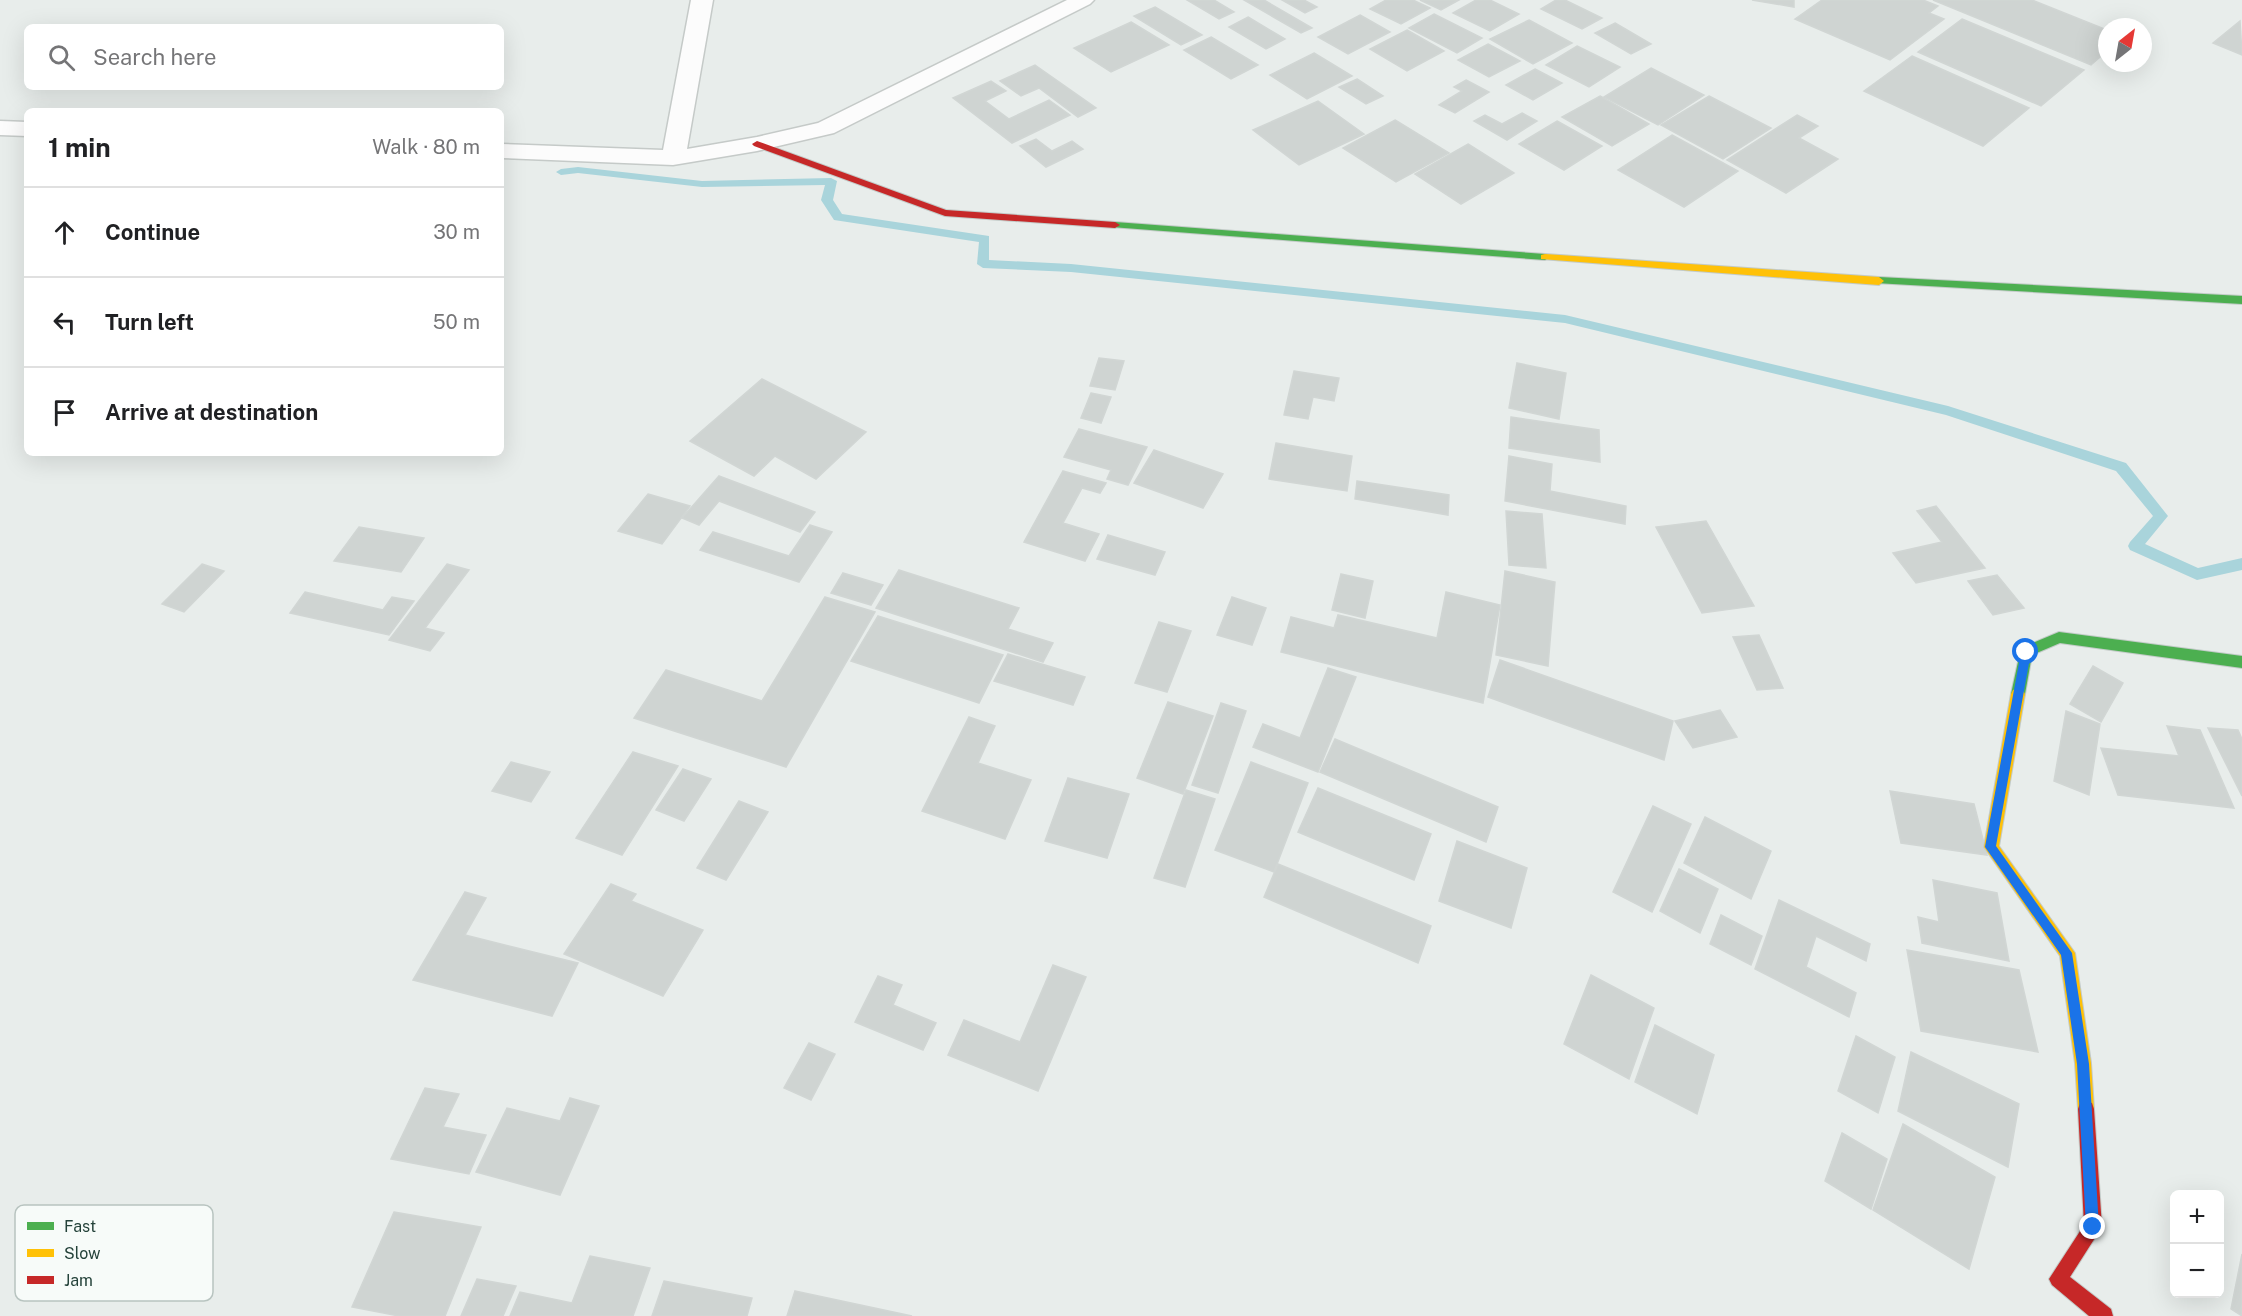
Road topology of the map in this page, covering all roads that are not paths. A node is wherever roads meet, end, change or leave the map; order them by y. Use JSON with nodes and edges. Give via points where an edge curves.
{"nodes":[{"id":1,"x":702,"y":0,"type":"edge"},
{"id":2,"x":1083,"y":0,"type":"edge"},
{"id":3,"x":0,"y":128,"type":"edge"},
{"id":4,"x":24,"y":129,"type":"edge"},
{"id":5,"x":756,"y":144,"type":"junction"},
{"id":6,"x":504,"y":151,"type":"edge"},
{"id":7,"x":673,"y":158,"type":"junction"},
{"id":8,"x":2242,"y":300,"type":"edge"},
{"id":9,"x":2242,"y":662,"type":"edge"},
{"id":10,"x":2104,"y":1316,"type":"edge"}],
"edges":[{"from":1,"to":7,"type":"street"},
{"from":2,"to":5,"type":"street","via":[[826,128]]},
{"from":3,"to":4,"type":"street"},
{"from":5,"to":7,"type":"street"},
{"from":5,"to":8,"type":"street","via":[[945,213],[1864,280]]},
{"from":6,"to":7,"type":"street"},
{"from":9,"to":10,"type":"street","via":[[2059,637],[2026,652],[1991,847],[2067,953],[2083,1064],[2093,1227],[2058,1279]]}]}
